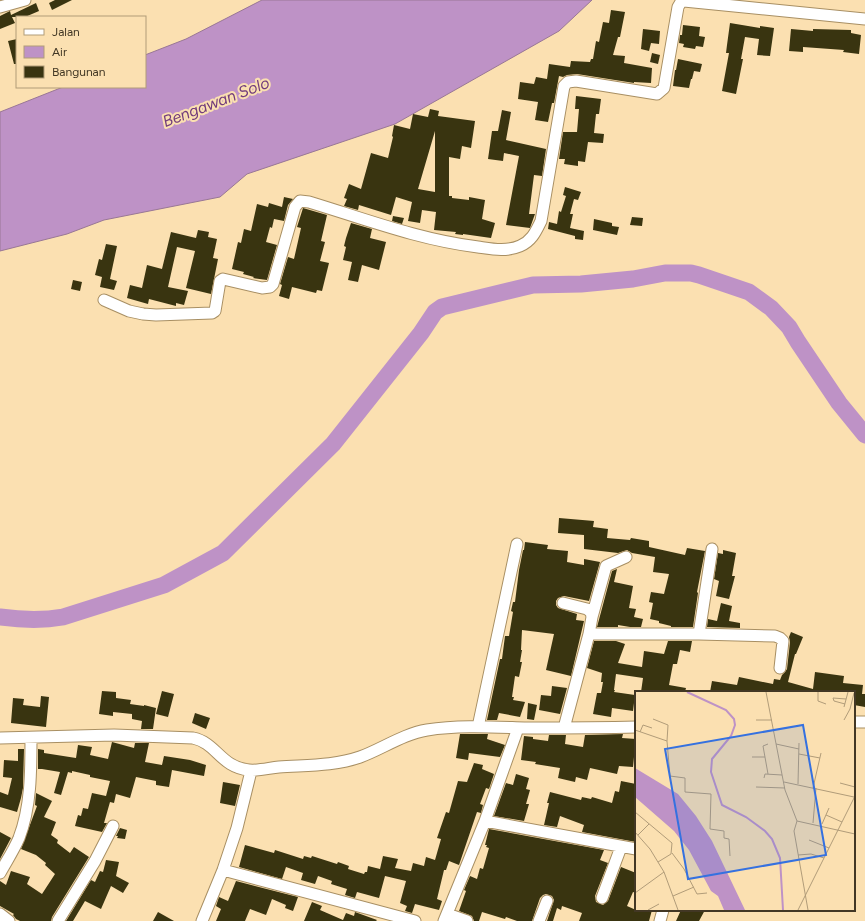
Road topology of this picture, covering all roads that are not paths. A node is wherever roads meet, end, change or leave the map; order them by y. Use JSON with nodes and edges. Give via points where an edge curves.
{"nodes":[{"id":1,"x":25,"y":0,"type":"edge"},
{"id":2,"x":0,"y":7,"type":"edge"},
{"id":3,"x":865,"y":19,"type":"edge"},
{"id":4,"x":104,"y":300,"type":"dead end"},
{"id":5,"x":517,"y":544,"type":"dead end"},
{"id":6,"x":712,"y":549,"type":"dead end"},
{"id":7,"x":626,"y":557,"type":"dead end"},
{"id":8,"x":564,"y":603,"type":"dead end"},
{"id":9,"x":592,"y":617,"type":"junction"},
{"id":10,"x":589,"y":634,"type":"junction"},
{"id":11,"x":699,"y":634,"type":"junction"},
{"id":12,"x":780,"y":668,"type":"dead end"},
{"id":13,"x":478,"y":727,"type":"junction"},
{"id":14,"x":635,"y":727,"type":"edge"},
{"id":15,"x":518,"y":728,"type":"junction"},
{"id":16,"x":564,"y":728,"type":"junction"},
{"id":17,"x":0,"y":738,"type":"edge"},
{"id":18,"x":31,"y":738,"type":"junction"},
{"id":19,"x":251,"y":771,"type":"junction"},
{"id":20,"x":485,"y":821,"type":"junction"},
{"id":21,"x":114,"y":826,"type":"dead end"},
{"id":22,"x":621,"y":847,"type":"junction"},
{"id":23,"x":635,"y":850,"type":"edge"},
{"id":24,"x":223,"y":870,"type":"junction"},
{"id":25,"x":0,"y":873,"type":"edge"},
{"id":26,"x":602,"y":898,"type":"dead end"},
{"id":27,"x":547,"y":901,"type":"dead end"},
{"id":28,"x":664,"y":911,"type":"edge"},
{"id":29,"x":0,"y":914,"type":"edge"},
{"id":30,"x":446,"y":917,"type":"edge"},
{"id":31,"x":9,"y":921,"type":"edge"},
{"id":32,"x":58,"y":921,"type":"edge"},
{"id":33,"x":202,"y":921,"type":"edge"},
{"id":34,"x":415,"y":921,"type":"edge"},
{"id":35,"x":467,"y":921,"type":"edge"},
{"id":36,"x":539,"y":921,"type":"edge"},
{"id":37,"x":660,"y":921,"type":"edge"}],
"edges":[{"from":1,"to":2,"type":"street"},
{"from":3,"to":4,"type":"street","via":[[682,2],[678,7],[664,88],[660,92],[657,94],[576,81],[568,82],[564,86],[541,220],[532,238],[521,246],[505,250],[456,244],[415,235],[300,201],[295,207],[270,287],[262,288],[223,279],[220,281],[215,311],[212,313],[143,314]]},
{"from":5,"to":13,"type":"street"},
{"from":6,"to":11,"type":"street"},
{"from":7,"to":9,"type":"street","via":[[606,566]]},
{"from":8,"to":9,"type":"street","via":[[587,609]]},
{"from":9,"to":10,"type":"street"},
{"from":10,"to":11,"type":"street"},
{"from":10,"to":16,"type":"street"},
{"from":11,"to":12,"type":"street","via":[[780,638],[783,641]]},
{"from":13,"to":15,"type":"street"},
{"from":13,"to":19,"type":"street","via":[[445,728],[415,733],[348,761]]},
{"from":14,"to":16,"type":"street"},
{"from":15,"to":16,"type":"street"},
{"from":15,"to":20,"type":"street"},
{"from":17,"to":18,"type":"street"},
{"from":18,"to":19,"type":"street","via":[[114,735],[200,739],[227,763]]},
{"from":18,"to":25,"type":"street","via":[[24,824]]},
{"from":19,"to":24,"type":"street","via":[[237,828]]},
{"from":20,"to":22,"type":"street"},
{"from":20,"to":30,"type":"street"},
{"from":21,"to":32,"type":"street"},
{"from":22,"to":23,"type":"street"},
{"from":22,"to":26,"type":"street"},
{"from":24,"to":33,"type":"street"},
{"from":24,"to":34,"type":"street"},
{"from":27,"to":36,"type":"street"},
{"from":28,"to":37,"type":"street"},
{"from":29,"to":31,"type":"street"},
{"from":30,"to":35,"type":"street"}]}
